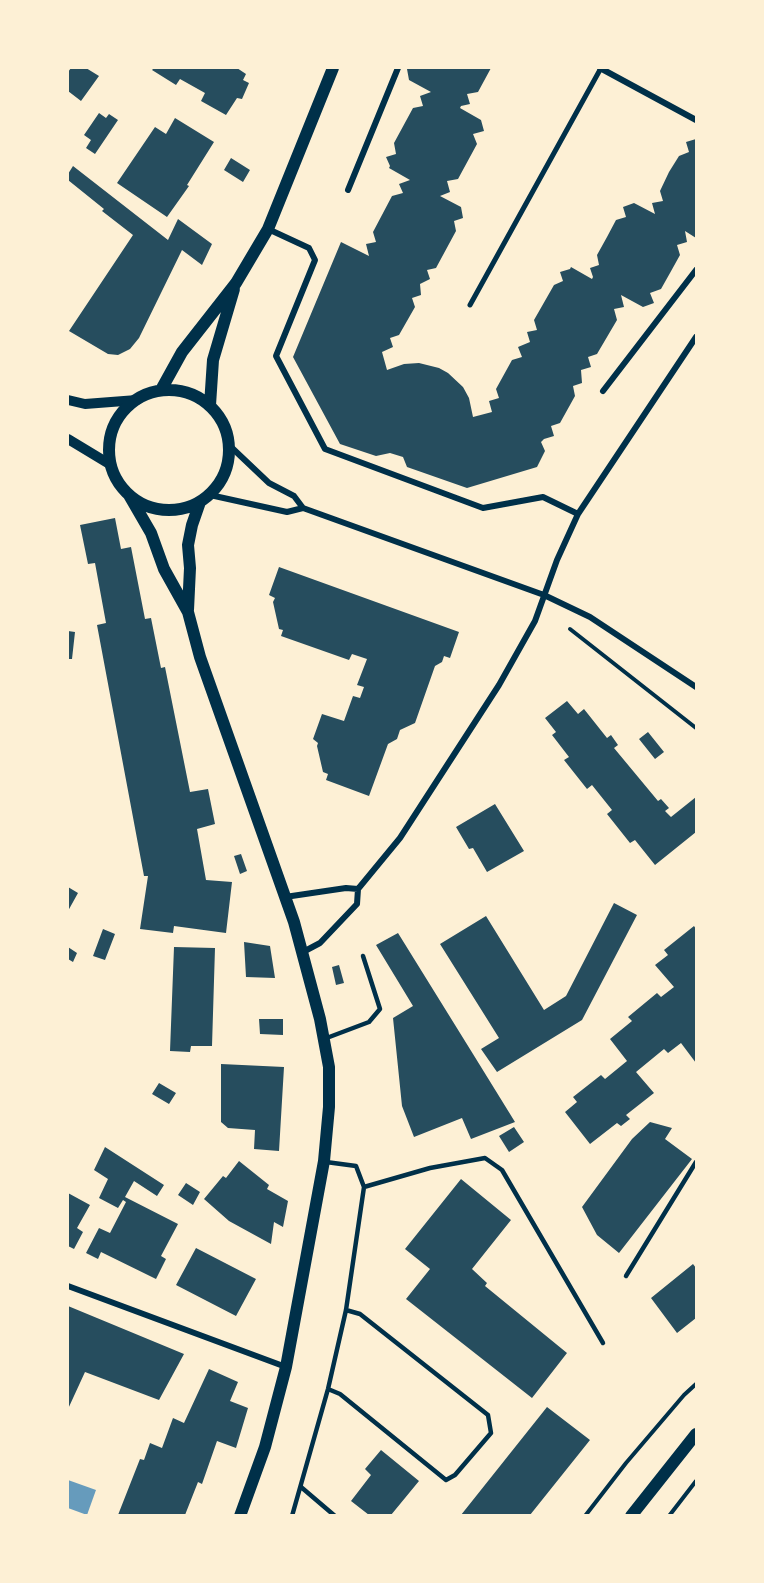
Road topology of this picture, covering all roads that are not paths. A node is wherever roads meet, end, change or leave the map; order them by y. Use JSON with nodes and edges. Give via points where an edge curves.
{"nodes":[{"id":1,"x":333,"y":68,"type":"edge"},
{"id":2,"x":398,"y":68,"type":"edge"},
{"id":3,"x":601,"y":68,"type":"edge"},
{"id":4,"x":696,"y":120,"type":"edge"},
{"id":5,"x":348,"y":190,"type":"dead end"},
{"id":6,"x":268,"y":229,"type":"junction"},
{"id":7,"x":696,"y":270,"type":"edge"},
{"id":8,"x":236,"y":283,"type":"junction"},
{"id":9,"x":470,"y":304,"type":"dead end"},
{"id":10,"x":696,"y":336,"type":"edge"},
{"id":11,"x":161,"y":390,"type":"junction"},
{"id":12,"x":603,"y":391,"type":"dead end"},
{"id":13,"x":137,"y":399,"type":"junction"},
{"id":14,"x":68,"y":400,"type":"edge"},
{"id":15,"x":210,"y":405,"type":"junction"},
{"id":16,"x":68,"y":439,"type":"edge"},
{"id":17,"x":230,"y":446,"type":"junction"},
{"id":18,"x":111,"y":465,"type":"junction"},
{"id":19,"x":129,"y":495,"type":"junction"},
{"id":20,"x":205,"y":499,"type":"junction"},
{"id":21,"x":303,"y":508,"type":"junction"},
{"id":22,"x":578,"y":514,"type":"junction"},
{"id":23,"x":544,"y":595,"type":"junction"},
{"id":24,"x":188,"y":612,"type":"junction"},
{"id":25,"x":696,"y":687,"type":"edge"},
{"id":26,"x":358,"y":889,"type":"junction"},
{"id":27,"x":285,"y":897,"type":"junction"},
{"id":28,"x":303,"y":952,"type":"junction"},
{"id":29,"x":363,"y":956,"type":"dead end"},
{"id":30,"x":324,"y":1039,"type":"junction"},
{"id":31,"x":324,"y":1161,"type":"junction"},
{"id":32,"x":696,"y":1162,"type":"edge"},
{"id":33,"x":364,"y":1187,"type":"junction"},
{"id":34,"x":626,"y":1276,"type":"dead end"},
{"id":35,"x":68,"y":1286,"type":"edge"},
{"id":36,"x":346,"y":1310,"type":"junction"},
{"id":37,"x":603,"y":1343,"type":"dead end"},
{"id":38,"x":286,"y":1367,"type":"junction"},
{"id":39,"x":328,"y":1389,"type":"junction"},
{"id":40,"x":696,"y":1434,"type":"edge"},
{"id":41,"x":301,"y":1487,"type":"junction"},
{"id":42,"x":240,"y":1515,"type":"edge"},
{"id":43,"x":292,"y":1515,"type":"edge"},
{"id":44,"x":335,"y":1515,"type":"edge"},
{"id":45,"x":631,"y":1515,"type":"edge"}],
"edges":[{"from":1,"to":6,"type":"main road"},
{"from":2,"to":5,"type":"street"},
{"from":3,"to":4,"type":"street"},
{"from":3,"to":9,"type":"street"},
{"from":6,"to":8,"type":"main road"},
{"from":6,"to":22,"type":"street","via":[[309,248],[315,260],[276,356],[325,449],[483,508],[543,496]]},
{"from":7,"to":12,"type":"street"},
{"from":8,"to":11,"type":"main road","via":[[182,352]]},
{"from":8,"to":15,"type":"main road","via":[[213,360]]},
{"from":10,"to":22,"type":"street"},
{"from":11,"to":13,"type":"main road"},
{"from":11,"to":15,"type":"main road","via":[[195,395]]},
{"from":13,"to":14,"type":"street","via":[[85,404]]},
{"from":13,"to":18,"type":"main road","via":[[113,428]]},
{"from":15,"to":17,"type":"main road","via":[[220,417]]},
{"from":16,"to":18,"type":"street"},
{"from":17,"to":20,"type":"main road","via":[[225,473]]},
{"from":17,"to":21,"type":"street","via":[[269,483],[294,496]]},
{"from":18,"to":19,"type":"main road"},
{"from":19,"to":20,"type":"main road","via":[[164,510],[183,509]]},
{"from":19,"to":24,"type":"main road"},
{"from":20,"to":21,"type":"street","via":[[287,512]]},
{"from":20,"to":24,"type":"main road","via":[[192,525],[188,545]]},
{"from":21,"to":23,"type":"street"},
{"from":22,"to":23,"type":"street"},
{"from":23,"to":25,"type":"street","via":[[590,617]]},
{"from":23,"to":26,"type":"street","via":[[529,633],[500,685],[400,838]]},
{"from":24,"to":27,"type":"main road","via":[[200,657]]},
{"from":26,"to":27,"type":"street"},
{"from":26,"to":28,"type":"street","via":[[357,904],[320,943]]},
{"from":27,"to":28,"type":"main road"},
{"from":28,"to":30,"type":"main road"},
{"from":29,"to":30,"type":"lane","via":[[380,1010],[369,1022]]},
{"from":30,"to":31,"type":"main road","via":[[329,1067]]},
{"from":31,"to":33,"type":"lane","via":[[356,1166]]},
{"from":31,"to":38,"type":"main road"},
{"from":32,"to":34,"type":"lane"},
{"from":33,"to":36,"type":"lane"},
{"from":33,"to":37,"type":"lane","via":[[430,1168],[485,1158],[502,1170]]},
{"from":35,"to":38,"type":"street"},
{"from":36,"to":39,"type":"lane"},
{"from":36,"to":39,"type":"lane","via":[[360,1314],[488,1415],[490,1433],[455,1475],[446,1480],[340,1394]]},
{"from":38,"to":42,"type":"main road","via":[[265,1448]]},
{"from":39,"to":41,"type":"lane"},
{"from":40,"to":45,"type":"main road"},
{"from":41,"to":43,"type":"lane"},
{"from":41,"to":44,"type":"lane"}]}
